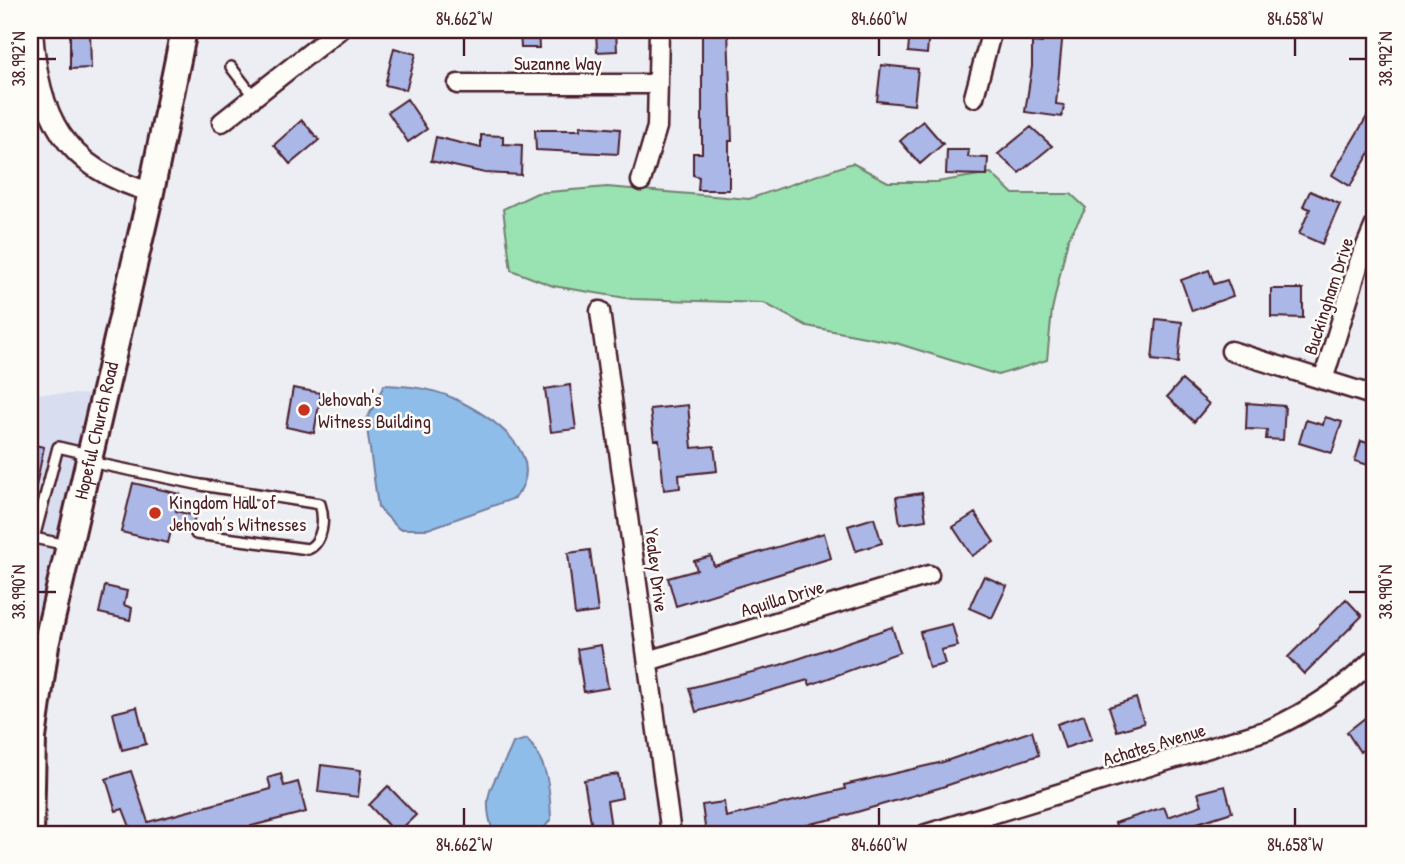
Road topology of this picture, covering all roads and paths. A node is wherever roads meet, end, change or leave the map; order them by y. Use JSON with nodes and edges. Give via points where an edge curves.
{"nodes":[{"id":1,"x":33,"y":30,"type":"edge"},
{"id":2,"x":184,"y":30,"type":"edge"},
{"id":3,"x":339,"y":30,"type":"edge"},
{"id":4,"x":659,"y":30,"type":"edge"},
{"id":5,"x":992,"y":30,"type":"edge"},
{"id":6,"x":231,"y":67,"type":"dead end"},
{"id":7,"x":458,"y":84,"type":"dead end"},
{"id":8,"x":658,"y":84,"type":"junction"},
{"id":9,"x":254,"y":97,"type":"junction"},
{"id":10,"x":974,"y":97,"type":"dead end"},
{"id":11,"x":222,"y":122,"type":"dead end"},
{"id":12,"x":640,"y":181,"type":"dead end"},
{"id":13,"x":151,"y":192,"type":"junction"},
{"id":14,"x":1375,"y":225,"type":"edge"},
{"id":15,"x":600,"y":311,"type":"dead end"},
{"id":16,"x":1231,"y":351,"type":"dead end"},
{"id":17,"x":1323,"y":380,"type":"junction"},
{"id":18,"x":1375,"y":396,"type":"edge"},
{"id":19,"x":89,"y":458,"type":"junction"},
{"id":20,"x":196,"y":534,"type":"dead end"},
{"id":21,"x":68,"y":545,"type":"junction"},
{"id":22,"x":929,"y":575,"type":"dead end"},
{"id":23,"x":1375,"y":658,"type":"edge"},
{"id":24,"x":648,"y":661,"type":"junction"},
{"id":25,"x":30,"y":823,"type":"edge"},
{"id":26,"x":31,"y":834,"type":"edge"},
{"id":27,"x":671,"y":834,"type":"edge"},
{"id":28,"x":926,"y":834,"type":"edge"}],
"edges":[{"from":1,"to":13,"type":"street","via":[[42,98],[62,135],[101,173],[117,183]]},
{"from":2,"to":13,"type":"main road","name":"Hopeful Church Road"},
{"from":3,"to":9,"type":"street"},
{"from":4,"to":8,"type":"street"},
{"from":5,"to":10,"type":"street"},
{"from":6,"to":9,"type":"lane"},
{"from":7,"to":8,"type":"street","name":"Suzanne Way"},
{"from":8,"to":12,"type":"street","via":[[657,127]]},
{"from":9,"to":11,"type":"street"},
{"from":13,"to":19,"type":"main road","name":"Hopeful Church Road"},
{"from":14,"to":17,"type":"street","name":"Buckingham Drive"},
{"from":15,"to":24,"type":"street","name":"Yealey Drive"},
{"from":16,"to":17,"type":"street"},
{"from":17,"to":18,"type":"street"},
{"from":19,"to":20,"type":"lane","via":[[201,485],[320,504],[322,511],[320,536],[308,549]]},
{"from":19,"to":21,"type":"main road","name":"Hopeful Church Road"},
{"from":19,"to":21,"type":"lane","via":[[58,447],[34,538]]},
{"from":21,"to":25,"type":"main road","name":"Hopeful Church Road","via":[[38,694]]},
{"from":22,"to":24,"type":"street","name":"Aquilla Drive"},
{"from":23,"to":28,"type":"street","name":"Achates Avenue","via":[[1332,695],[1268,730]]},
{"from":24,"to":27,"type":"street","name":"Yealey Drive"},
{"from":25,"to":26,"type":"main road","name":"Hopeful Church Road"}]}
